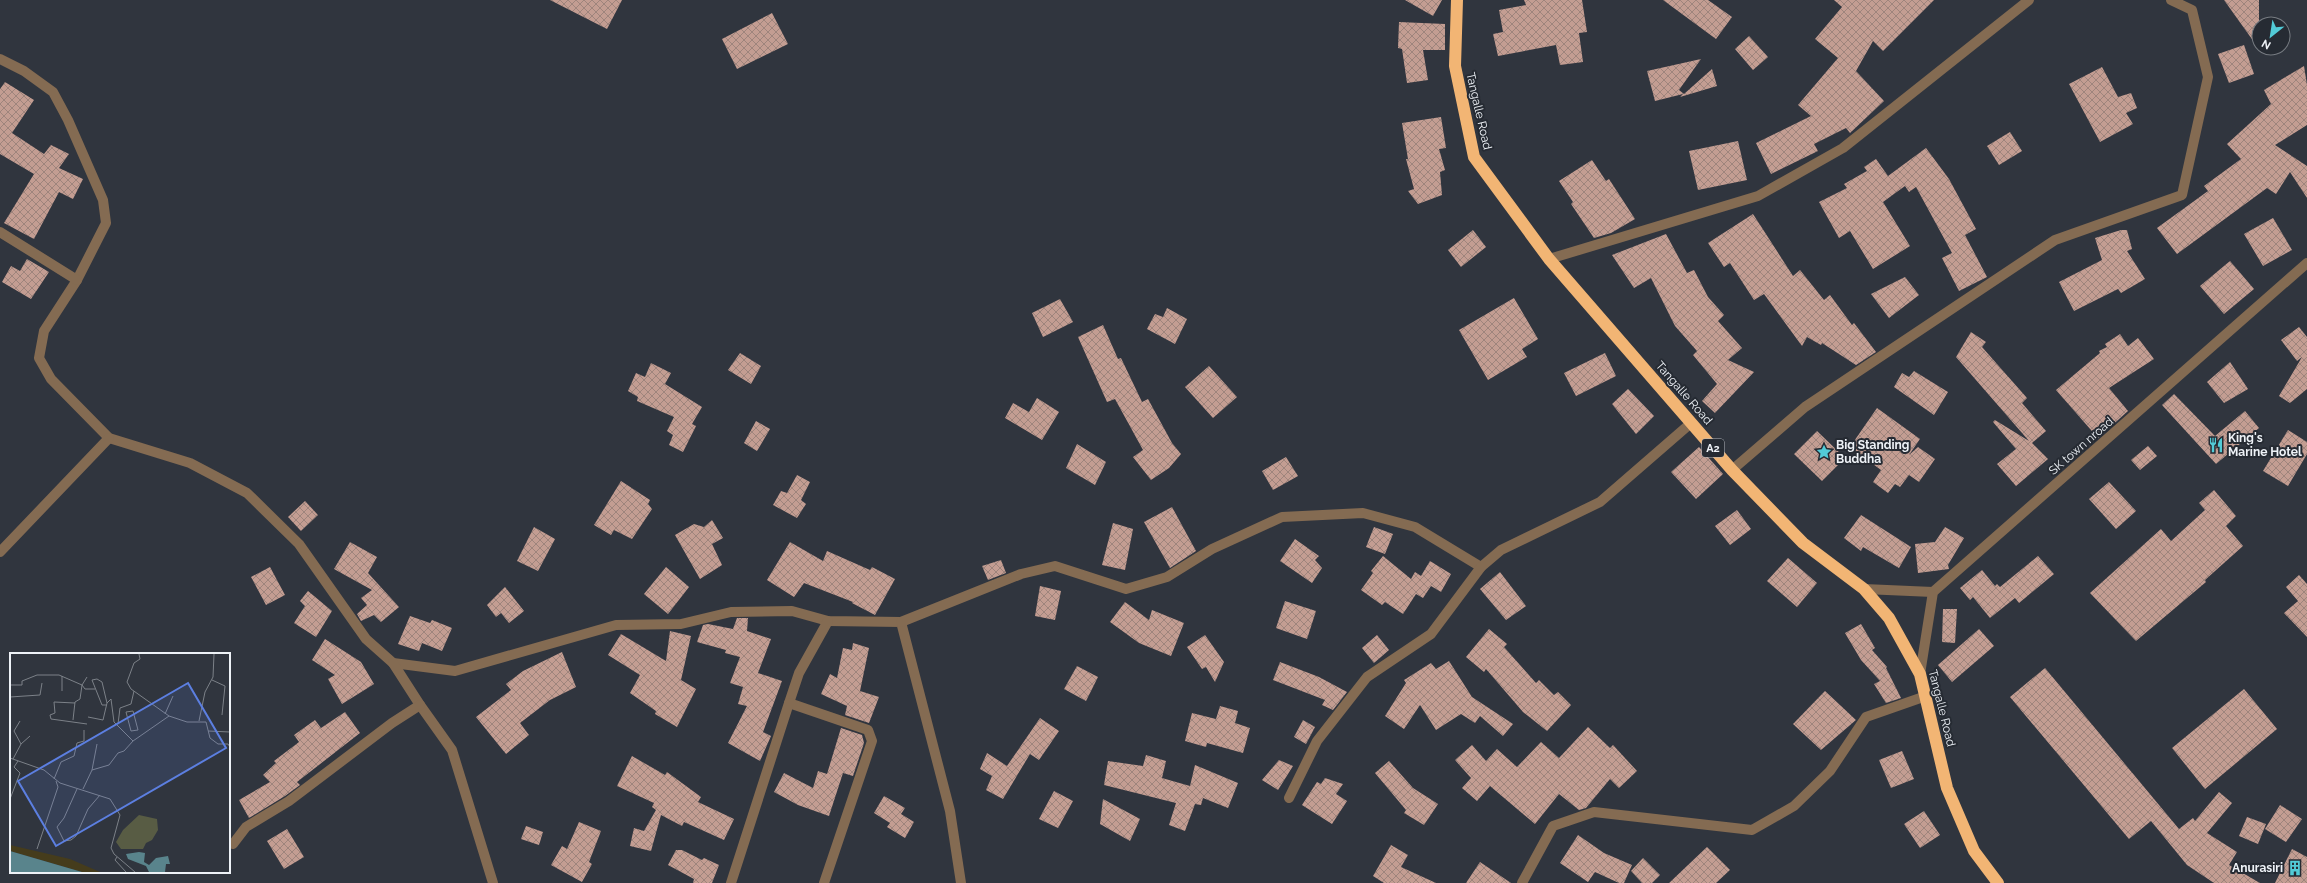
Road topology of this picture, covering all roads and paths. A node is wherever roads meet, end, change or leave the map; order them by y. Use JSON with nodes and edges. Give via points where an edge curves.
{"nodes":[{"id":1,"x":1457,"y":0,"type":"edge"},
{"id":2,"x":2029,"y":0,"type":"edge"},
{"id":3,"x":2171,"y":0,"type":"edge"},
{"id":4,"x":0,"y":59,"type":"edge"},
{"id":5,"x":0,"y":232,"type":"edge"},
{"id":6,"x":1549,"y":259,"type":"junction"},
{"id":7,"x":2307,"y":263,"type":"edge"},
{"id":8,"x":77,"y":280,"type":"junction"},
{"id":9,"x":1691,"y":423,"type":"junction"},
{"id":10,"x":109,"y":438,"type":"junction"},
{"id":11,"x":1732,"y":470,"type":"junction"},
{"id":12,"x":0,"y":552,"type":"edge"},
{"id":13,"x":1481,"y":566,"type":"junction"},
{"id":14,"x":1864,"y":589,"type":"junction"},
{"id":15,"x":1933,"y":592,"type":"junction"},
{"id":16,"x":828,"y":621,"type":"junction"},
{"id":17,"x":901,"y":622,"type":"junction"},
{"id":18,"x":393,"y":662,"type":"junction"},
{"id":19,"x":1920,"y":674,"type":"junction"},
{"id":20,"x":1926,"y":696,"type":"junction"},
{"id":21,"x":789,"y":703,"type":"junction"},
{"id":22,"x":420,"y":705,"type":"junction"},
{"id":23,"x":1289,"y":798,"type":"dead end"},
{"id":24,"x":233,"y":844,"type":"dead end"},
{"id":25,"x":959,"y":882,"type":"edge"},
{"id":26,"x":494,"y":883,"type":"edge"},
{"id":27,"x":731,"y":883,"type":"edge"},
{"id":28,"x":824,"y":883,"type":"edge"},
{"id":29,"x":1522,"y":883,"type":"edge"},
{"id":30,"x":1998,"y":883,"type":"edge"}],
"edges":[{"from":1,"to":6,"type":"highway","name":"Tangalle Road","number":"A2","via":[[1454,66],[1474,157]]},
{"from":2,"to":6,"type":"street","via":[[1843,148],[1758,196]]},
{"from":3,"to":11,"type":"street","via":[[2192,10],[2208,78],[2182,195],[2055,240],[1804,407]]},
{"from":4,"to":8,"type":"street","via":[[24,71],[53,92],[103,200],[106,223]]},
{"from":5,"to":8,"type":"street"},
{"from":6,"to":9,"type":"highway","name":"Tangalle Road","number":"A2"},
{"from":7,"to":15,"type":"street","name":"SK town nroad"},
{"from":8,"to":10,"type":"street","via":[[44,331],[39,358],[51,379]]},
{"from":9,"to":11,"type":"highway","name":"Tangalle Road","number":"A2"},
{"from":9,"to":13,"type":"street","via":[[1600,502],[1501,550]]},
{"from":10,"to":12,"type":"street"},
{"from":10,"to":18,"type":"street","via":[[190,463],[247,493],[299,544],[366,639]]},
{"from":11,"to":14,"type":"highway","name":"Tangalle Road","number":"A2","via":[[1803,543]]},
{"from":13,"to":17,"type":"street","via":[[1415,527],[1363,513],[1282,517],[1212,549],[1167,577],[1126,589],[1054,566],[1021,574]]},
{"from":13,"to":23,"type":"street","via":[[1431,634],[1367,677],[1318,741]]},
{"from":14,"to":15,"type":"street"},
{"from":14,"to":19,"type":"highway","name":"Tangalle Road","number":"A2","via":[[1889,618]]},
{"from":15,"to":19,"type":"street"},
{"from":16,"to":17,"type":"street"},
{"from":16,"to":18,"type":"street","via":[[792,611],[731,612],[681,624],[616,625],[455,671]]},
{"from":16,"to":21,"type":"street","via":[[799,673]]},
{"from":17,"to":25,"type":"street","via":[[950,810]]},
{"from":18,"to":22,"type":"street"},
{"from":19,"to":20,"type":"highway","name":"Tangalle Road","number":"A2"},
{"from":20,"to":29,"type":"street","via":[[1866,717],[1830,770],[1794,806],[1752,830],[1594,812],[1553,826]]},
{"from":20,"to":30,"type":"highway","name":"Tangalle Road","number":"A2","via":[[1947,788],[1974,851]]},
{"from":21,"to":27,"type":"street"},
{"from":21,"to":28,"type":"street","via":[[868,730],[872,741]]},
{"from":22,"to":24,"type":"street","via":[[392,723],[289,801],[246,827]]},
{"from":22,"to":26,"type":"street","via":[[452,750]]}]}
